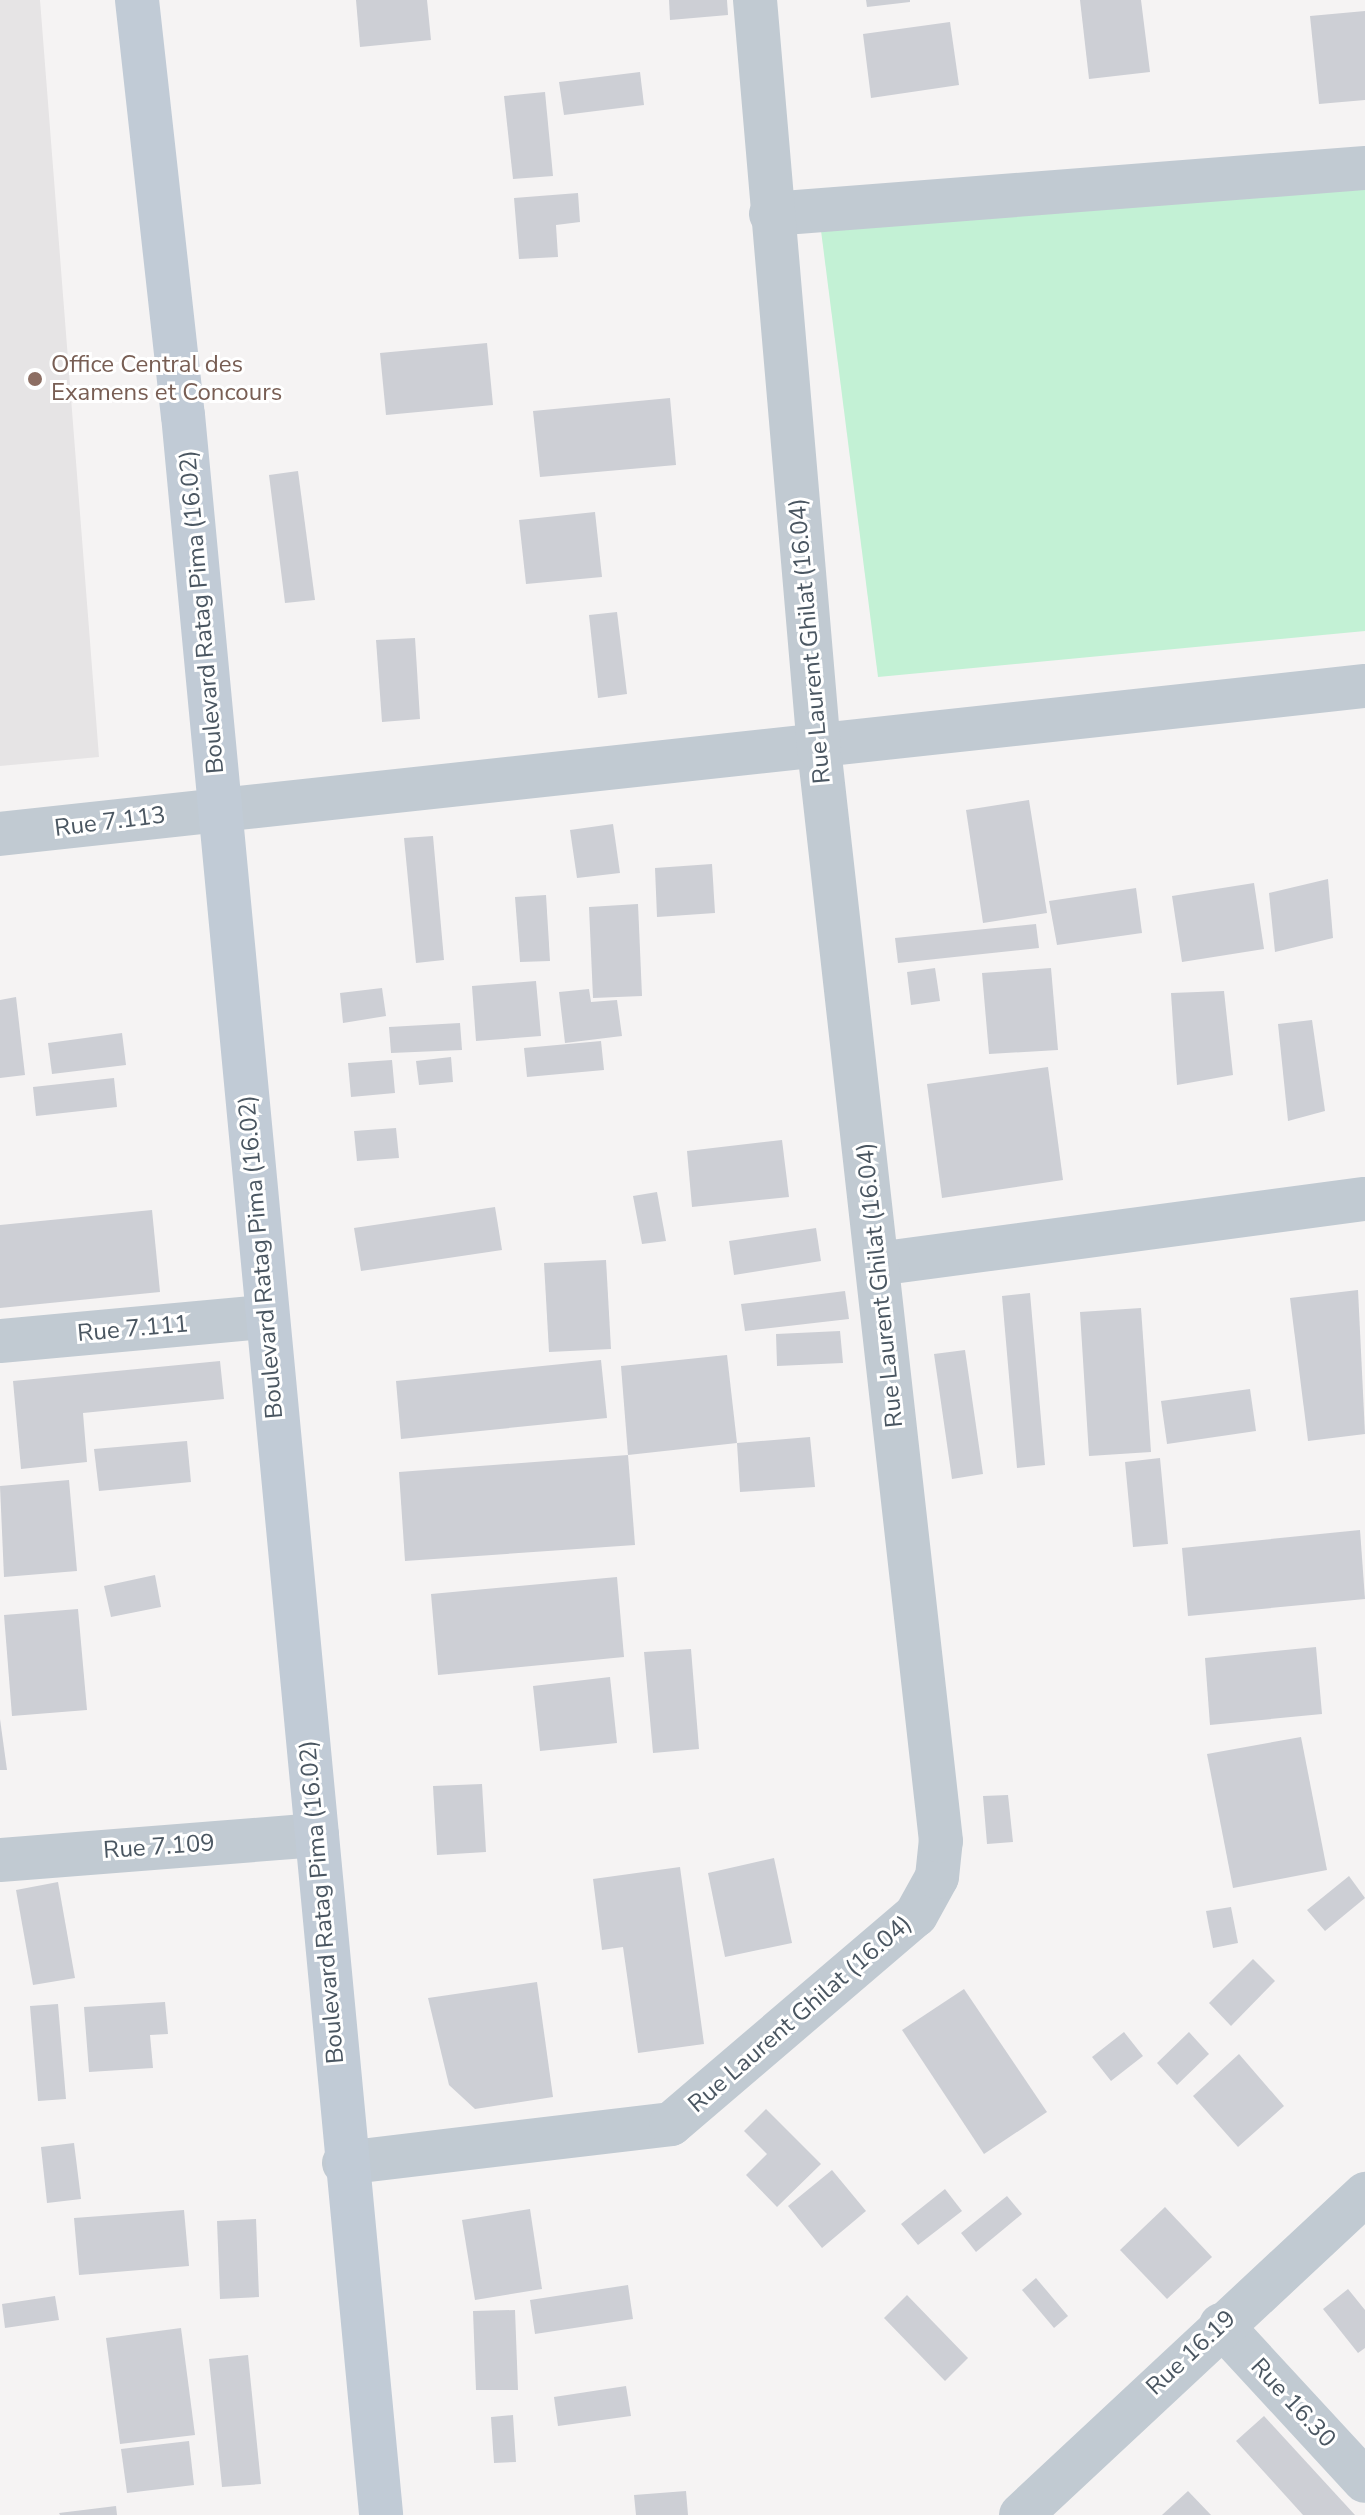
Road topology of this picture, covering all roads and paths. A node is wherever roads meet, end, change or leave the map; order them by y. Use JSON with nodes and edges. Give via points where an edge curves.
{"nodes":[{"id":1,"x":137,"y":0,"type":"edge"},
{"id":2,"x":755,"y":0,"type":"edge"},
{"id":3,"x":1365,"y":168,"type":"edge"},
{"id":4,"x":771,"y":214,"type":"junction"},
{"id":5,"x":1365,"y":686,"type":"edge"},
{"id":6,"x":819,"y":748,"type":"junction"},
{"id":7,"x":221,"y":809,"type":"junction"},
{"id":8,"x":0,"y":834,"type":"edge"},
{"id":9,"x":1365,"y":1199,"type":"edge"},
{"id":10,"x":877,"y":1264,"type":"junction"},
{"id":11,"x":266,"y":1317,"type":"junction"},
{"id":12,"x":0,"y":1341,"type":"edge"},
{"id":13,"x":317,"y":1835,"type":"junction"},
{"id":14,"x":0,"y":1860,"type":"edge"},
{"id":15,"x":344,"y":2163,"type":"junction"},
{"id":16,"x":1365,"y":2194,"type":"edge"},
{"id":17,"x":1221,"y":2325,"type":"junction"},
{"id":18,"x":1365,"y":2481,"type":"edge"},
{"id":19,"x":381,"y":2515,"type":"edge"},
{"id":20,"x":1021,"y":2515,"type":"edge"}],
"edges":[{"from":1,"to":7,"type":"street","name":"Boulevard Ratag Pima (16.02)"},
{"from":2,"to":4,"type":"street","name":"Rue Laurent Ghilat (16.04)"},
{"from":3,"to":4,"type":"street"},
{"from":4,"to":6,"type":"street","name":"Rue Laurent Ghilat (16.04)"},
{"from":5,"to":6,"type":"street","name":"Rue 7.113"},
{"from":6,"to":7,"type":"street","name":"Rue 7.113"},
{"from":6,"to":10,"type":"street","name":"Rue Laurent Ghilat (16.04)"},
{"from":7,"to":8,"type":"street","name":"Rue 7.113"},
{"from":7,"to":11,"type":"street","name":"Boulevard Ratag Pima (16.02)"},
{"from":9,"to":10,"type":"street"},
{"from":10,"to":15,"type":"street","name":"Rue Laurent Ghilat (16.04)","via":[[941,1841],[937,1877],[916,1915],[671,2124]]},
{"from":11,"to":12,"type":"street","name":"Rue 7.111"},
{"from":11,"to":13,"type":"street","name":"Boulevard Ratag Pima (16.02)"},
{"from":13,"to":14,"type":"street","name":"Rue 7.109"},
{"from":13,"to":15,"type":"street","name":"Boulevard Ratag Pima (16.02)"},
{"from":15,"to":19,"type":"street","name":"Boulevard Ratag Pima (16.02)"},
{"from":16,"to":17,"type":"street","name":"Rue 16.19"},
{"from":17,"to":18,"type":"street","name":"Rue 16.30"},
{"from":17,"to":20,"type":"street","name":"Rue 16.19"}]}
